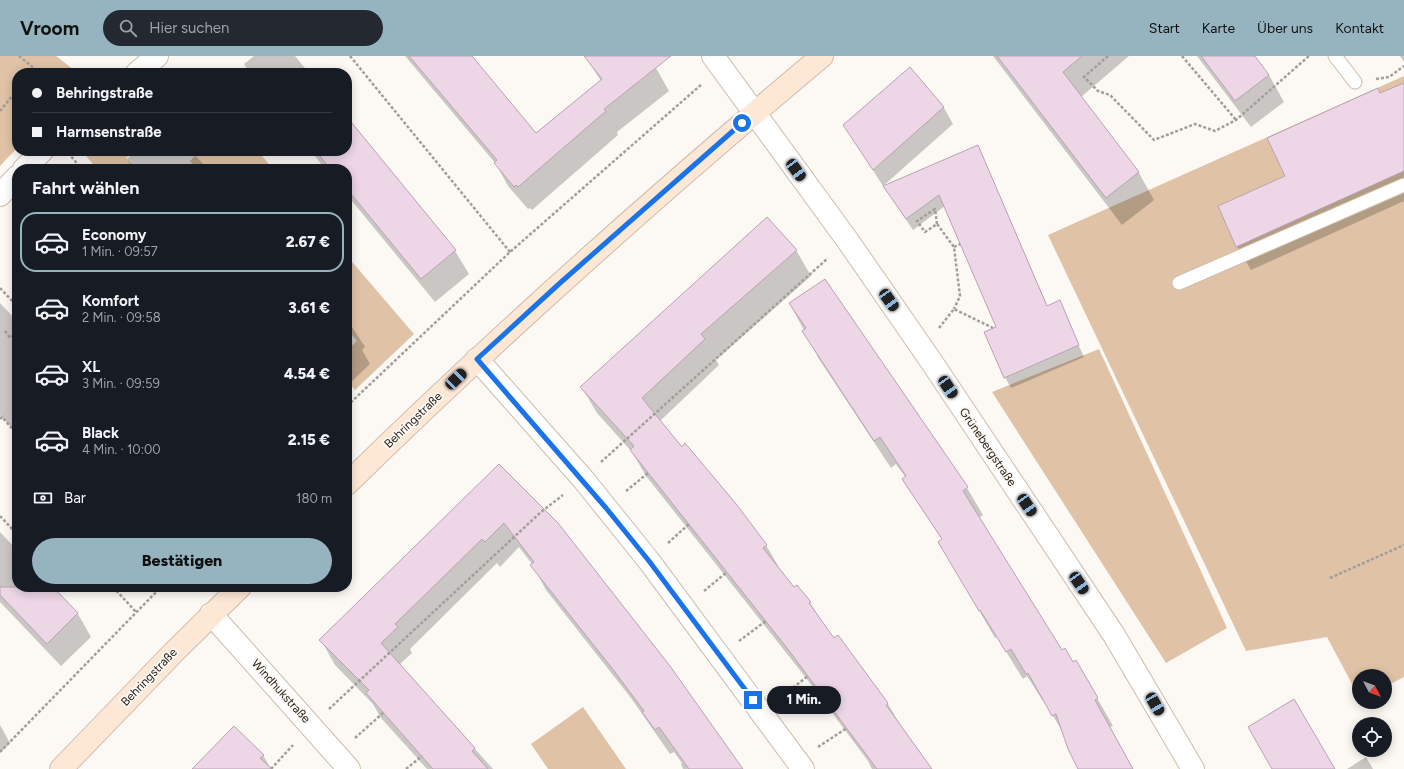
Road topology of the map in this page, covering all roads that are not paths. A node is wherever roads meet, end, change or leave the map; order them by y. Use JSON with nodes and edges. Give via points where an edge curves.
{"nodes":[{"id":1,"x":157,"y":56,"type":"edge"},
{"id":2,"x":822,"y":56,"type":"edge"},
{"id":3,"x":1335,"y":56,"type":"edge"},
{"id":4,"x":717,"y":62,"type":"edge"},
{"id":5,"x":143,"y":68,"type":"edge"},
{"id":6,"x":1355,"y":82,"type":"road end"},
{"id":7,"x":754,"y":113,"type":"junction"},
{"id":8,"x":37,"y":156,"type":"edge"},
{"id":9,"x":29,"y":164,"type":"edge"},
{"id":10,"x":12,"y":182,"type":"edge"},
{"id":11,"x":1404,"y":185,"type":"edge"},
{"id":12,"x":0,"y":195,"type":"edge"},
{"id":13,"x":1179,"y":283,"type":"dead end"},
{"id":14,"x":477,"y":359,"type":"junction"},
{"id":15,"x":352,"y":479,"type":"edge"},
{"id":16,"x":235,"y":592,"type":"edge"},
{"id":17,"x":211,"y":614,"type":"junction"},
{"id":18,"x":343,"y":762,"type":"edge"},
{"id":19,"x":801,"y":765,"type":"edge"},
{"id":20,"x":61,"y":769,"type":"edge"},
{"id":21,"x":1192,"y":769,"type":"edge"}],
"edges":[{"from":1,"to":5,"type":"street"},
{"from":2,"to":7,"type":"main road","name":"Behringstraße"},
{"from":3,"to":6,"type":"lane"},
{"from":4,"to":7,"type":"street","name":"Grünebergstraße"},
{"from":7,"to":14,"type":"main road","name":"Behringstraße","via":[[618,231]]},
{"from":7,"to":21,"type":"street","name":"Grünebergstraße","via":[[848,241],[922,348],[1114,635]]},
{"from":8,"to":9,"type":"street"},
{"from":10,"to":12,"type":"street"},
{"from":11,"to":13,"type":"lane"},
{"from":14,"to":15,"type":"main road","name":"Behringstraße"},
{"from":14,"to":19,"type":"street","via":[[582,479],[649,561]]},
{"from":16,"to":17,"type":"main road","name":"Behringstraße"},
{"from":17,"to":18,"type":"street","name":"Windhukstraße"},
{"from":17,"to":20,"type":"main road","name":"Behringstraße"}]}
